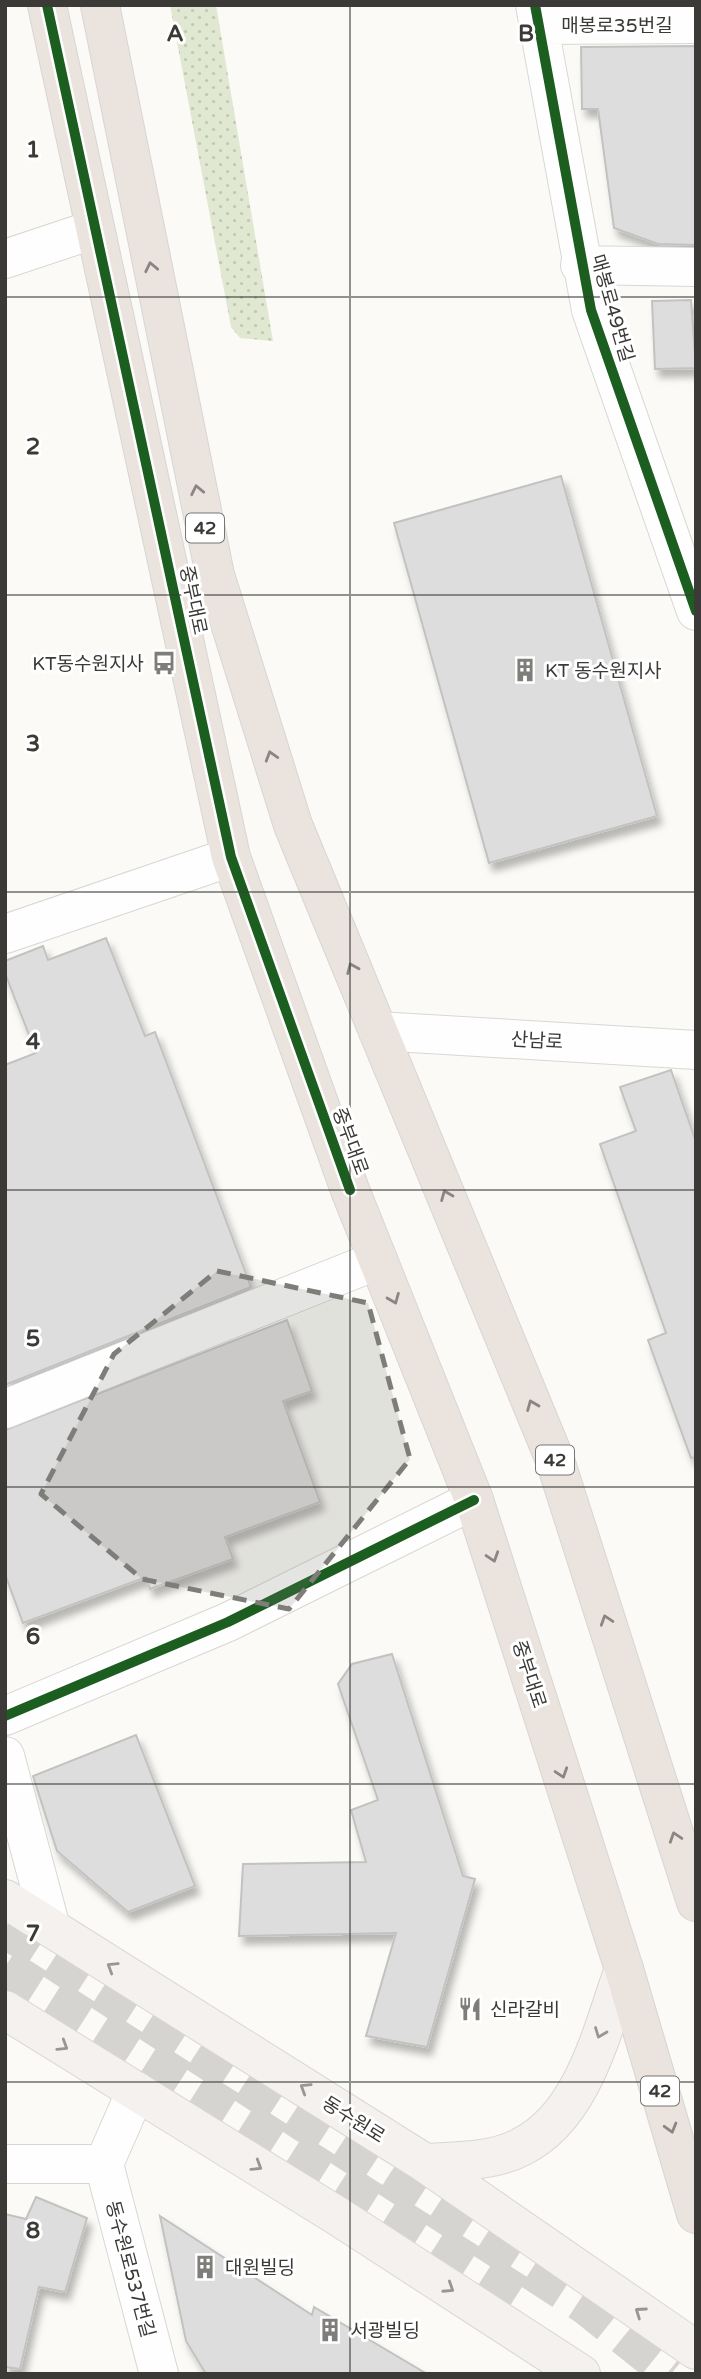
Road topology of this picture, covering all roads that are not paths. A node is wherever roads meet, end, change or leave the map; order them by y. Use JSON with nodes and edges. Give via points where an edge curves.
{"nodes":[{"id":1,"x":47,"y":5,"type":"edge"},
{"id":2,"x":100,"y":5,"type":"edge"},
{"id":3,"x":536,"y":15,"type":"edge"},
{"id":4,"x":696,"y":24,"type":"edge"},
{"id":5,"x":95,"y":229,"type":"junction"},
{"id":6,"x":5,"y":259,"type":"edge"},
{"id":7,"x":580,"y":265,"type":"junction"},
{"id":8,"x":696,"y":267,"type":"edge"},
{"id":9,"x":683,"y":535,"type":"edge"},
{"id":10,"x":696,"y":611,"type":"edge"},
{"id":11,"x":231,"y":857,"type":"junction"},
{"id":12,"x":5,"y":934,"type":"edge"},
{"id":13,"x":378,"y":1031,"type":"junction"},
{"id":14,"x":696,"y":1050,"type":"edge"},
{"id":15,"x":378,"y":1260,"type":"junction"},
{"id":16,"x":5,"y":1409,"type":"edge"},
{"id":17,"x":474,"y":1500,"type":"junction"},
{"id":18,"x":5,"y":1716,"type":"edge"},
{"id":19,"x":5,"y":1756,"type":"edge"},
{"id":20,"x":5,"y":1899,"type":"edge"},
{"id":21,"x":696,"y":1902,"type":"edge"},
{"id":22,"x":51,"y":1928,"type":"junction"},
{"id":23,"x":624,"y":1969,"type":"junction"},
{"id":24,"x":5,"y":2010,"type":"edge"},
{"id":25,"x":136,"y":2091,"type":"junction"},
{"id":26,"x":425,"y":2163,"type":"junction"},
{"id":27,"x":5,"y":2164,"type":"edge"},
{"id":28,"x":104,"y":2164,"type":"junction"},
{"id":29,"x":696,"y":2214,"type":"edge"},
{"id":30,"x":696,"y":2350,"type":"edge"},
{"id":31,"x":159,"y":2374,"type":"edge"},
{"id":32,"x":581,"y":2374,"type":"edge"}],
"edges":[{"from":1,"to":5,"type":"main road","name":"중부대로","number":"42"},
{"from":13,"to":2,"type":"main road","name":"중부대로","number":"42","one_way":true,"via":[[292,824],[215,575]]},
{"from":3,"to":4,"type":"street","name":"매봉로35번길"},
{"from":3,"to":7,"type":"street","name":"매봉로49번길"},
{"from":5,"to":6,"type":"street"},
{"from":5,"to":11,"type":"main road","name":"중부대로","number":"42"},
{"from":7,"to":8,"type":"street"},
{"from":7,"to":9,"type":"street","name":"매봉로49번길","via":[[591,310]]},
{"from":9,"to":10,"type":"street","name":"매봉로49번길"},
{"from":11,"to":12,"type":"street"},
{"from":11,"to":15,"type":"main road","name":"중부대로","number":"42"},
{"from":13,"to":14,"type":"street","name":"산남로"},
{"from":21,"to":13,"type":"main road","name":"중부대로","number":"42","one_way":true,"via":[[555,1460]]},
{"from":15,"to":16,"type":"street"},
{"from":15,"to":17,"type":"main road","name":"중부대로","number":"42","one_way":true},
{"from":17,"to":18,"type":"street","via":[[228,1622]]},
{"from":17,"to":23,"type":"main road","name":"중부대로","number":"42","one_way":true},
{"from":19,"to":22,"type":"street"},
{"from":20,"to":22,"type":"main road","name":"동수원로"},
{"from":26,"to":22,"type":"main road","name":"동수원로","one_way":true},
{"from":23,"to":26,"type":"main road","one_way":true,"via":[[583,2080],[552,2126],[521,2147],[487,2158]]},
{"from":23,"to":29,"type":"main road","name":"중부대로","number":"42","one_way":true},
{"from":24,"to":25,"type":"main road","one_way":true},
{"from":25,"to":28,"type":"street"},
{"from":25,"to":32,"type":"main road","one_way":true},
{"from":30,"to":26,"type":"main road","name":"동수원로","one_way":true},
{"from":27,"to":28,"type":"street"},
{"from":28,"to":31,"type":"street","name":"동수원로537번길"}]}
